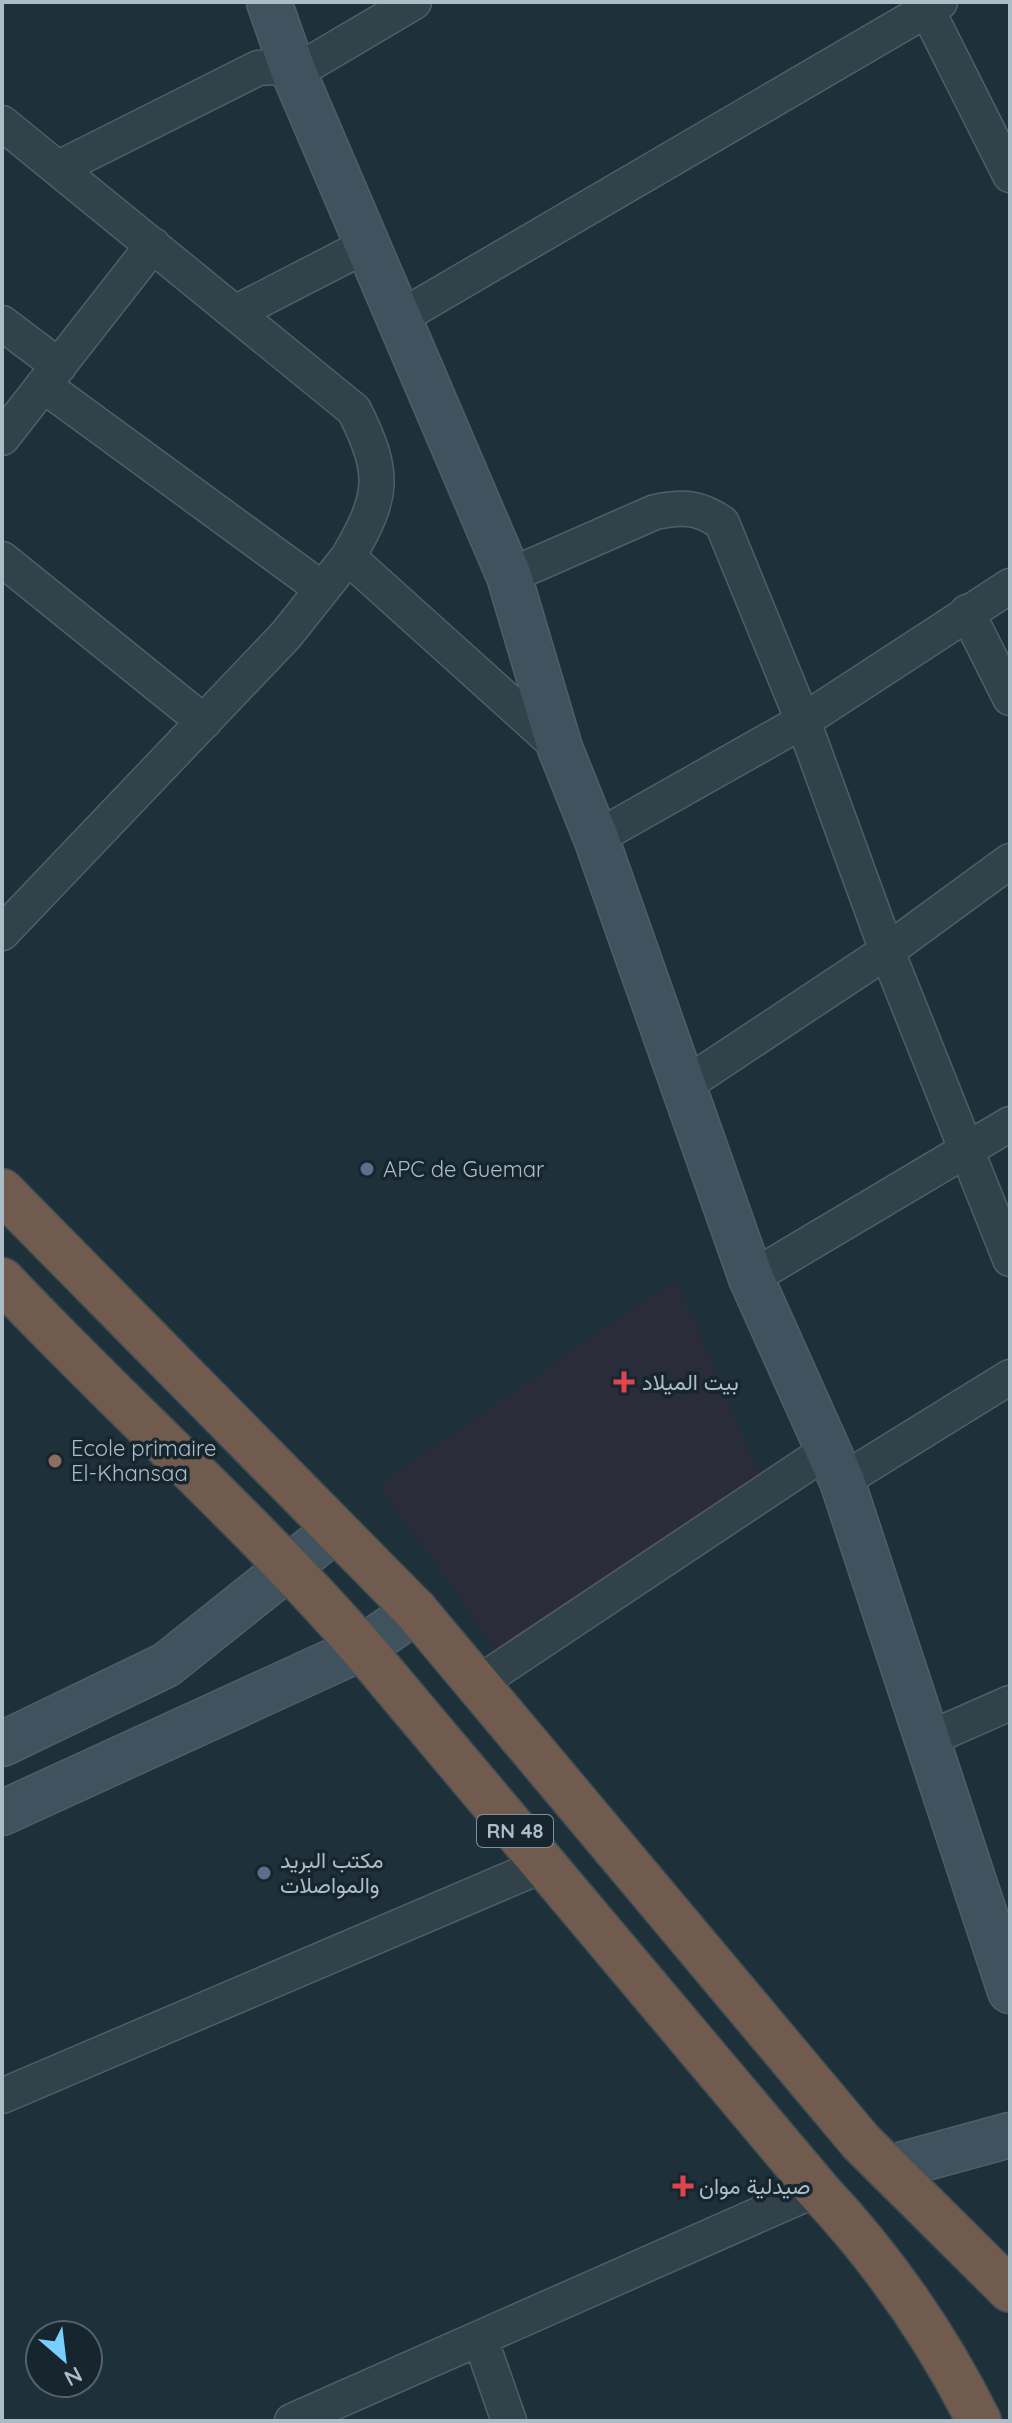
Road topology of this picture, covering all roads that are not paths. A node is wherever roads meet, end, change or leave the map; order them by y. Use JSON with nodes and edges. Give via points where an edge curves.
{"nodes":[{"id":1,"x":269,"y":2,"type":"edge"},
{"id":2,"x":414,"y":2,"type":"edge"},
{"id":3,"x":930,"y":5,"type":"edge"},
{"id":4,"x":294,"y":73,"type":"junction"},
{"id":5,"x":2,"y":123,"type":"edge"},
{"id":6,"x":59,"y":168,"type":"junction"},
{"id":7,"x":1010,"y":175,"type":"edge"},
{"id":8,"x":153,"y":245,"type":"junction"},
{"id":9,"x":367,"y":245,"type":"junction"},
{"id":10,"x":235,"y":313,"type":"junction"},
{"id":11,"x":399,"y":318,"type":"junction"},
{"id":12,"x":2,"y":323,"type":"edge"},
{"id":13,"x":51,"y":376,"type":"junction"},
{"id":14,"x":2,"y":438,"type":"edge"},
{"id":15,"x":348,"y":557,"type":"junction"},
{"id":16,"x":2,"y":559,"type":"edge"},
{"id":17,"x":509,"y":576,"type":"junction"},
{"id":18,"x":1010,"y":586,"type":"edge"},
{"id":19,"x":322,"y":589,"type":"junction"},
{"id":20,"x":967,"y":612,"type":"junction"},
{"id":21,"x":1010,"y":698,"type":"edge"},
{"id":22,"x":803,"y":721,"type":"junction"},
{"id":23,"x":204,"y":722,"type":"junction"},
{"id":24,"x":560,"y":748,"type":"junction"},
{"id":25,"x":596,"y":838,"type":"junction"},
{"id":26,"x":1010,"y":861,"type":"edge"},
{"id":27,"x":2,"y":933,"type":"edge"},
{"id":28,"x":887,"y":951,"type":"junction"},
{"id":29,"x":682,"y":1087,"type":"junction"},
{"id":30,"x":1010,"y":1124,"type":"edge"},
{"id":31,"x":968,"y":1152,"type":"junction"},
{"id":32,"x":2,"y":1191,"type":"edge"},
{"id":33,"x":1010,"y":1259,"type":"edge"},
{"id":34,"x":751,"y":1278,"type":"junction"},
{"id":35,"x":2,"y":1280,"type":"edge"},
{"id":36,"x":1010,"y":1377,"type":"edge"},
{"id":37,"x":835,"y":1465,"type":"junction"},
{"id":38,"x":335,"y":1530,"type":"junction"},
{"id":39,"x":291,"y":1567,"type":"junction"},
{"id":40,"x":416,"y":1611,"type":"junction"},
{"id":41,"x":362,"y":1648,"type":"junction"},
{"id":42,"x":477,"y":1684,"type":"junction"},
{"id":43,"x":130,"y":1685,"type":"junction"},
{"id":44,"x":1010,"y":1703,"type":"edge"},
{"id":45,"x":926,"y":1740,"type":"junction"},
{"id":46,"x":159,"y":1742,"type":"junction"},
{"id":47,"x":2,"y":1744,"type":"edge"},
{"id":48,"x":2,"y":1813,"type":"edge"},
{"id":49,"x":543,"y":1865,"type":"junction"},
{"id":50,"x":1010,"y":1991,"type":"edge"},
{"id":51,"x":2,"y":2096,"type":"edge"},
{"id":52,"x":1010,"y":2135,"type":"edge"},
{"id":53,"x":889,"y":2168,"type":"junction"},
{"id":54,"x":817,"y":2189,"type":"junction"},
{"id":55,"x":1010,"y":2290,"type":"edge"},
{"id":56,"x":480,"y":2338,"type":"junction"},
{"id":57,"x":292,"y":2421,"type":"edge"},
{"id":58,"x":509,"y":2421,"type":"edge"},
{"id":59,"x":979,"y":2421,"type":"edge"}],
"edges":[{"from":1,"to":4,"type":"street"},
{"from":2,"to":4,"type":"street"},
{"from":3,"to":7,"type":"street"},
{"from":3,"to":11,"type":"street"},
{"from":4,"to":6,"type":"street","via":[[258,68]]},
{"from":4,"to":9,"type":"street"},
{"from":5,"to":6,"type":"street"},
{"from":6,"to":8,"type":"street"},
{"from":8,"to":10,"type":"street"},
{"from":8,"to":13,"type":"street"},
{"from":9,"to":10,"type":"street"},
{"from":9,"to":11,"type":"street"},
{"from":10,"to":15,"type":"street","via":[[354,410],[374,451],[376,498]]},
{"from":11,"to":17,"type":"street"},
{"from":12,"to":13,"type":"street"},
{"from":13,"to":14,"type":"street"},
{"from":13,"to":19,"type":"street"},
{"from":15,"to":19,"type":"street"},
{"from":15,"to":24,"type":"street"},
{"from":16,"to":23,"type":"street"},
{"from":17,"to":22,"type":"street","via":[[655,512],[702,509],[722,523]]},
{"from":17,"to":24,"type":"street"},
{"from":18,"to":20,"type":"street"},
{"from":19,"to":23,"type":"street"},
{"from":20,"to":21,"type":"street"},
{"from":20,"to":22,"type":"street"},
{"from":22,"to":25,"type":"street"},
{"from":22,"to":28,"type":"street"},
{"from":23,"to":27,"type":"street"},
{"from":24,"to":25,"type":"street"},
{"from":25,"to":29,"type":"street"},
{"from":26,"to":28,"type":"street"},
{"from":28,"to":29,"type":"street"},
{"from":28,"to":31,"type":"street"},
{"from":29,"to":34,"type":"street"},
{"from":30,"to":31,"type":"street"},
{"from":31,"to":33,"type":"street"},
{"from":31,"to":34,"type":"street"},
{"from":32,"to":38,"type":"highway","number":"RN 48"},
{"from":34,"to":37,"type":"street"},
{"from":35,"to":39,"type":"highway","number":"RN 48","via":[[98,1382]]},
{"from":36,"to":37,"type":"street"},
{"from":37,"to":42,"type":"street"},
{"from":37,"to":45,"type":"street"},
{"from":38,"to":39,"type":"street"},
{"from":38,"to":40,"type":"highway","number":"RN 48"},
{"from":39,"to":41,"type":"highway","number":"RN 48"},
{"from":39,"to":43,"type":"street","via":[[166,1665]]},
{"from":40,"to":41,"type":"street"},
{"from":40,"to":42,"type":"highway","number":"RN 48"},
{"from":41,"to":46,"type":"street"},
{"from":41,"to":49,"type":"highway","number":"RN 48"},
{"from":42,"to":53,"type":"highway","number":"RN 48","via":[[861,2142]]},
{"from":43,"to":46,"type":"street"},
{"from":43,"to":47,"type":"street"},
{"from":44,"to":45,"type":"street"},
{"from":45,"to":50,"type":"street"},
{"from":46,"to":48,"type":"street"},
{"from":49,"to":51,"type":"street"},
{"from":49,"to":54,"type":"highway","number":"RN 48"},
{"from":52,"to":53,"type":"street"},
{"from":53,"to":55,"type":"highway","number":"RN 48"},
{"from":54,"to":56,"type":"street"},
{"from":54,"to":59,"type":"highway","number":"RN 48","via":[[859,2234],[920,2316]]},
{"from":56,"to":57,"type":"street"},
{"from":56,"to":58,"type":"street"}]}
